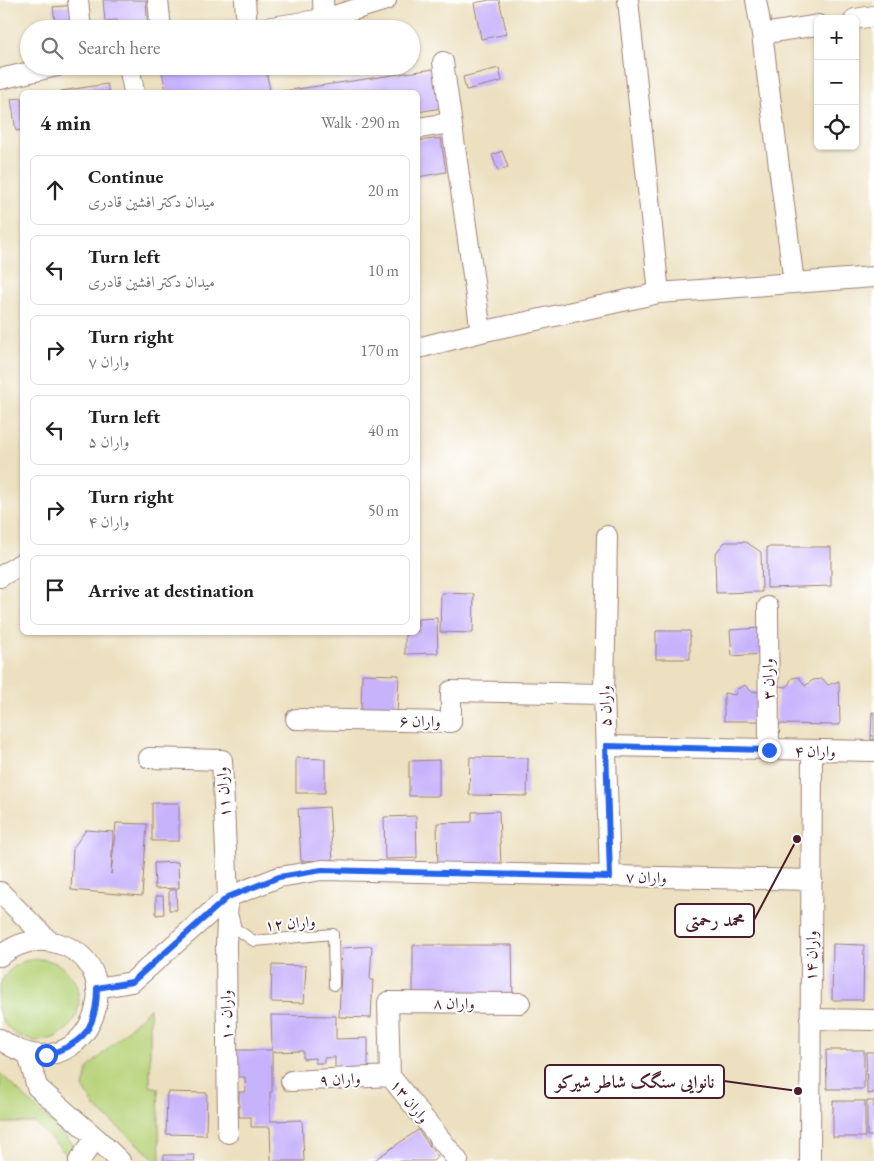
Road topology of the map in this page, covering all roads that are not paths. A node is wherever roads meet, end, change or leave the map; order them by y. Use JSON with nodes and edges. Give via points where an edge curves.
{"nodes":[{"id":1,"x":78,"y":0,"type":"edge"},
{"id":2,"x":158,"y":0,"type":"edge"},
{"id":3,"x":245,"y":0,"type":"edge"},
{"id":4,"x":386,"y":0,"type":"edge"},
{"id":5,"x":628,"y":0,"type":"edge"},
{"id":6,"x":756,"y":0,"type":"edge"},
{"id":7,"x":323,"y":9,"type":"edge"},
{"id":8,"x":874,"y":16,"type":"edge"},
{"id":9,"x":859,"y":18,"type":"edge"},
{"id":10,"x":81,"y":20,"type":"edge"},
{"id":11,"x":160,"y":20,"type":"edge"},
{"id":12,"x":246,"y":20,"type":"edge"},
{"id":13,"x":288,"y":20,"type":"edge"},
{"id":14,"x":814,"y":26,"type":"edge"},
{"id":15,"x":762,"y":34,"type":"junction"},
{"id":16,"x":443,"y":62,"type":"dead end"},
{"id":17,"x":20,"y":74,"type":"edge"},
{"id":18,"x":131,"y":75,"type":"edge"},
{"id":19,"x":0,"y":79,"type":"edge"},
{"id":20,"x":134,"y":90,"type":"edge"},
{"id":21,"x":451,"y":123,"type":"junction"},
{"id":22,"x":420,"y":128,"type":"edge"},
{"id":23,"x":874,"y":277,"type":"edge"},
{"id":24,"x":794,"y":283,"type":"junction"},
{"id":25,"x":659,"y":293,"type":"junction"},
{"id":26,"x":480,"y":332,"type":"junction"},
{"id":27,"x":420,"y":347,"type":"edge"},
{"id":28,"x":607,"y":536,"type":"dead end"},
{"id":29,"x":20,"y":564,"type":"edge"},
{"id":30,"x":0,"y":577,"type":"edge"},
{"id":31,"x":768,"y":607,"type":"dead end"},
{"id":32,"x":604,"y":694,"type":"junction"},
{"id":33,"x":296,"y":719,"type":"dead end"},
{"id":34,"x":606,"y":746,"type":"junction"},
{"id":35,"x":769,"y":750,"type":"junction"},
{"id":36,"x":812,"y":751,"type":"junction"},
{"id":37,"x":874,"y":751,"type":"edge"},
{"id":38,"x":149,"y":758,"type":"dead end"},
{"id":39,"x":610,"y":877,"type":"junction"},
{"id":40,"x":812,"y":880,"type":"junction"},
{"id":41,"x":0,"y":892,"type":"edge"},
{"id":42,"x":228,"y":897,"type":"junction"},
{"id":43,"x":48,"y":940,"type":"junction"},
{"id":44,"x":0,"y":956,"type":"edge"},
{"id":45,"x":334,"y":985,"type":"dead end"},
{"id":46,"x":97,"y":988,"type":"junction"},
{"id":47,"x":388,"y":1002,"type":"joint"},
{"id":48,"x":520,"y":1004,"type":"dead end"},
{"id":49,"x":810,"y":1019,"type":"junction"},
{"id":50,"x":874,"y":1020,"type":"edge"},
{"id":51,"x":0,"y":1039,"type":"edge"},
{"id":52,"x":28,"y":1054,"type":"junction"},
{"id":53,"x":390,"y":1076,"type":"junction"},
{"id":54,"x":290,"y":1081,"type":"dead end"},
{"id":55,"x":228,"y":1133,"type":"dead end"},
{"id":56,"x":96,"y":1138,"type":"junction"},
{"id":57,"x":79,"y":1161,"type":"edge"},
{"id":58,"x":120,"y":1161,"type":"edge"},
{"id":59,"x":458,"y":1161,"type":"edge"},
{"id":60,"x":810,"y":1161,"type":"edge"}],
"edges":[{"from":1,"to":10,"type":"street"},
{"from":2,"to":11,"type":"street"},
{"from":3,"to":12,"type":"street"},
{"from":4,"to":7,"type":"street"},
{"from":5,"to":25,"type":"street"},
{"from":6,"to":15,"type":"street"},
{"from":7,"to":13,"type":"street"},
{"from":8,"to":9,"type":"street"},
{"from":14,"to":15,"type":"street"},
{"from":15,"to":24,"type":"street"},
{"from":16,"to":21,"type":"street"},
{"from":17,"to":19,"type":"street"},
{"from":18,"to":20,"type":"street"},
{"from":21,"to":22,"type":"street"},
{"from":21,"to":26,"type":"street"},
{"from":23,"to":24,"type":"street"},
{"from":24,"to":25,"type":"street"},
{"from":25,"to":26,"type":"street"},
{"from":26,"to":27,"type":"street"},
{"from":28,"to":32,"type":"street","name":"واران ۵"},
{"from":29,"to":30,"type":"street"},
{"from":31,"to":35,"type":"street","name":"واران ۳"},
{"from":32,"to":33,"type":"street","name":"واران ۶","via":[[452,691],[451,722]]},
{"from":32,"to":34,"type":"street","name":"واران ۵"},
{"from":34,"to":35,"type":"street","name":"واران ۴"},
{"from":34,"to":39,"type":"street","name":"واران ۵"},
{"from":35,"to":36,"type":"street","name":"واران ۴"},
{"from":36,"to":37,"type":"street","name":"واران ۴"},
{"from":36,"to":40,"type":"street","name":"واران ۱۴"},
{"from":38,"to":42,"type":"street","name":"واران ۱۱","via":[[222,760]]},
{"from":39,"to":40,"type":"street","name":"واران ۷"},
{"from":39,"to":42,"type":"street","name":"واران ۷","via":[[322,870],[279,877]]},
{"from":40,"to":49,"type":"street","name":"واران ۱۴"},
{"from":41,"to":43,"type":"street"},
{"from":42,"to":45,"type":"lane","name":"واران ۱۲","via":[[236,929],[254,941],[332,934]]},
{"from":42,"to":46,"type":"street","name":"واران ۷","via":[[132,982]]},
{"from":42,"to":55,"type":"street","name":"واران ۱۰"},
{"from":43,"to":44,"type":"street","via":[[29,941]]},
{"from":43,"to":46,"type":"street","via":[[80,956],[92,971]]},
{"from":46,"to":52,"type":"street","via":[[97,1007],[91,1024],[80,1039],[64,1050],[46,1055]]},
{"from":47,"to":48,"type":"street","name":"واران ۸"},
{"from":47,"to":53,"type":"street","name":"واران ۱۳"},
{"from":49,"to":50,"type":"street"},
{"from":49,"to":60,"type":"street","name":"واران ۱۴"},
{"from":51,"to":52,"type":"street"},
{"from":52,"to":56,"type":"street","via":[[36,1087]]},
{"from":53,"to":54,"type":"street","name":"واران ۹"},
{"from":53,"to":59,"type":"street","name":"واران ۱۳"},
{"from":56,"to":57,"type":"street"},
{"from":56,"to":58,"type":"street"}]}
